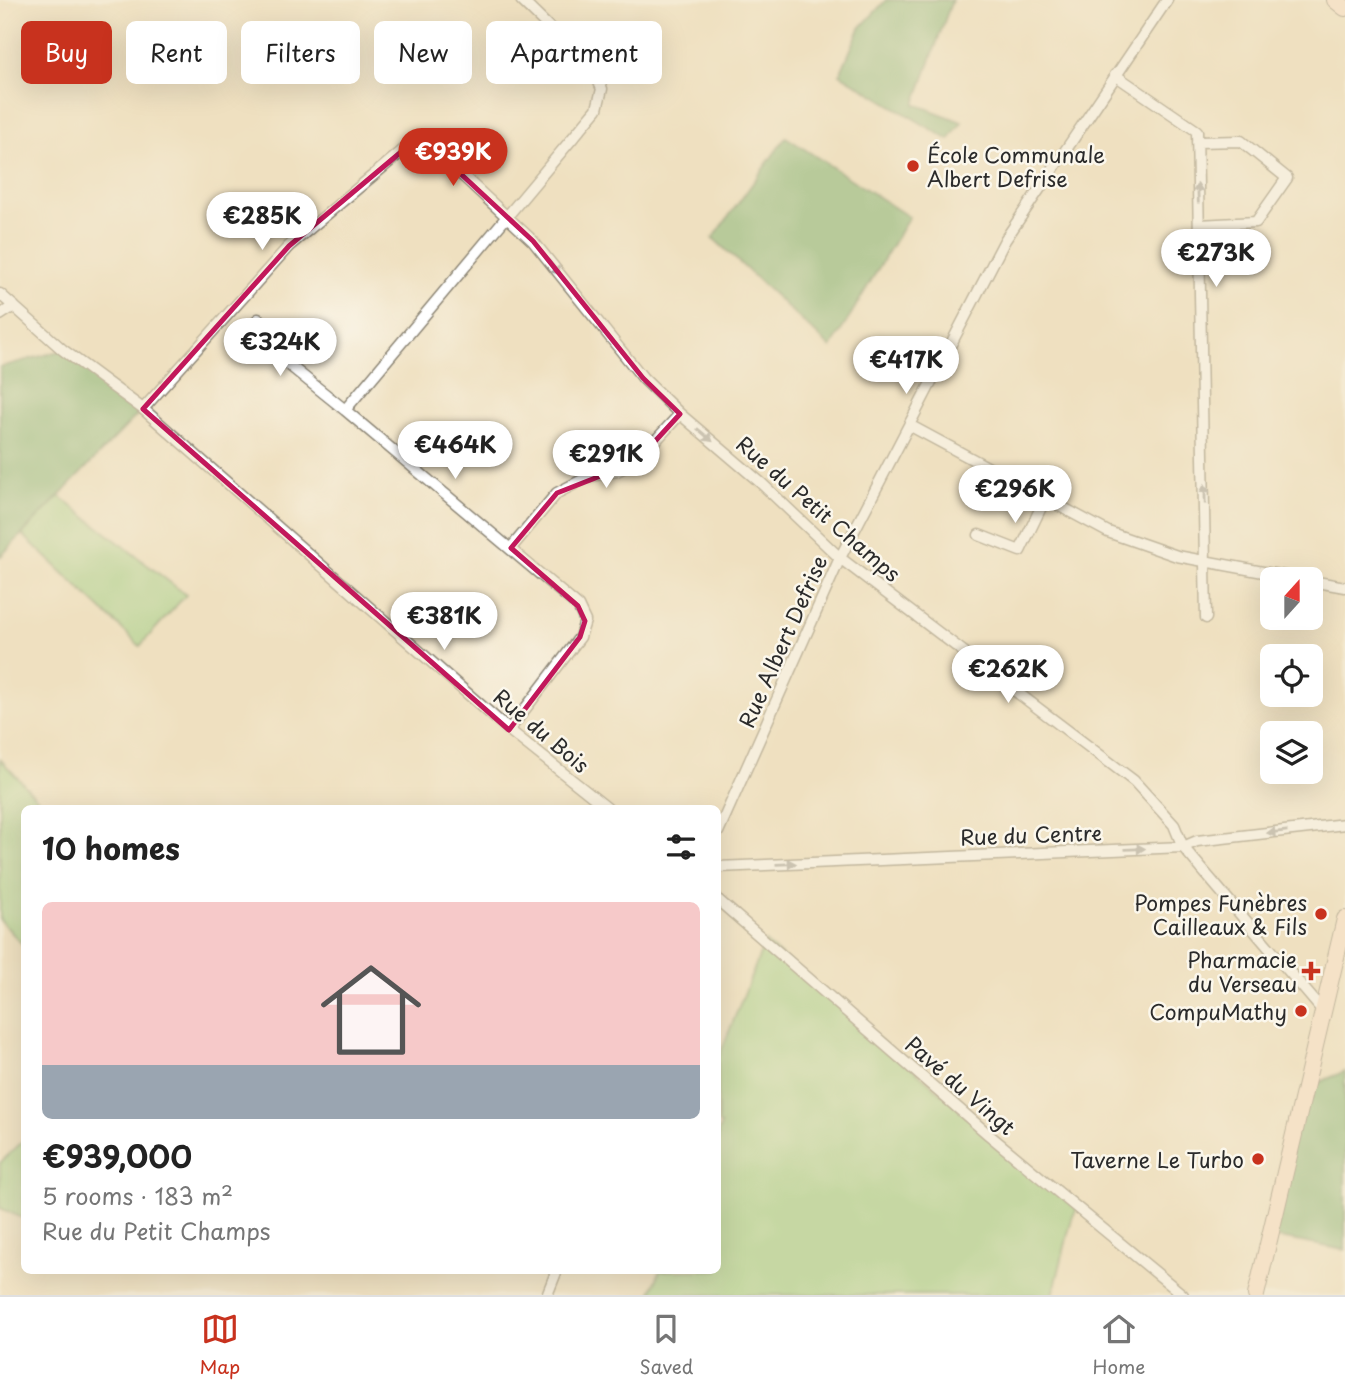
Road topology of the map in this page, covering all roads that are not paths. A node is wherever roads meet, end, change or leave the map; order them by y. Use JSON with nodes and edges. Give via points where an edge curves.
{"nodes":[{"id":1,"x":520,"y":0,"type":"edge"},
{"id":2,"x":1167,"y":0,"type":"edge"},
{"id":3,"x":1335,"y":0,"type":"edge"},
{"id":4,"x":1345,"y":8,"type":"edge"},
{"id":5,"x":1115,"y":75,"type":"junction"},
{"id":6,"x":1197,"y":142,"type":"junction"},
{"id":7,"x":506,"y":218,"type":"junction"},
{"id":8,"x":1199,"y":225,"type":"junction"},
{"id":9,"x":0,"y":294,"type":"edge"},
{"id":10,"x":14,"y":306,"type":"junction"},
{"id":11,"x":0,"y":315,"type":"edge"},
{"id":12,"x":258,"y":319,"type":"dead end"},
{"id":13,"x":143,"y":409,"type":"junction"},
{"id":14,"x":345,"y":410,"type":"junction"},
{"id":15,"x":680,"y":414,"type":"junction"},
{"id":16,"x":909,"y":425,"type":"junction"},
{"id":17,"x":1045,"y":499,"type":"junction"},
{"id":18,"x":979,"y":535,"type":"dead end"},
{"id":19,"x":511,"y":548,"type":"junction"},
{"id":20,"x":840,"y":558,"type":"junction"},
{"id":21,"x":1207,"y":562,"type":"junction"},
{"id":22,"x":1260,"y":572,"type":"edge"},
{"id":23,"x":1323,"y":583,"type":"edge"},
{"id":24,"x":1345,"y":587,"type":"edge"},
{"id":25,"x":1206,"y":618,"type":"dead end"},
{"id":26,"x":509,"y":730,"type":"junction"},
{"id":27,"x":603,"y":805,"type":"edge"},
{"id":28,"x":1345,"y":824,"type":"edge"},
{"id":29,"x":721,"y":825,"type":"edge"},
{"id":30,"x":1184,"y":847,"type":"junction"},
{"id":31,"x":721,"y":867,"type":"edge"},
{"id":32,"x":721,"y":903,"type":"edge"},
{"id":33,"x":1345,"y":919,"type":"edge"},
{"id":34,"x":1323,"y":1011,"type":"junction"},
{"id":35,"x":555,"y":1274,"type":"edge"},
{"id":36,"x":547,"y":1295,"type":"edge"},
{"id":37,"x":1183,"y":1295,"type":"edge"},
{"id":38,"x":1256,"y":1295,"type":"edge"}],
"edges":[{"from":1,"to":7,"type":"street","via":[[594,71],[602,89],[597,109]]},
{"from":2,"to":5,"type":"street","name":"Rue Albert Defrise"},
{"from":3,"to":4,"type":"street"},
{"from":5,"to":6,"type":"street","via":[[1196,131]]},
{"from":5,"to":16,"type":"street","name":"Rue Albert Defrise","via":[[1005,240]]},
{"from":8,"to":6,"type":"street","one_way":true},
{"from":6,"to":8,"type":"street","via":[[1241,141],[1287,178],[1256,222]]},
{"from":7,"to":13,"type":"street","name":"Rue du Petit Champs","via":[[421,136],[289,246]]},
{"from":7,"to":14,"type":"street"},
{"from":7,"to":15,"type":"street","name":"Rue du Petit Champs","one_way":true,"via":[[533,241],[643,378]]},
{"from":21,"to":8,"type":"street","one_way":true},
{"from":9,"to":10,"type":"street","name":"Rue du Bois"},
{"from":10,"to":11,"type":"street"},
{"from":10,"to":13,"type":"street","name":"Rue du Bois","via":[[63,350]]},
{"from":12,"to":14,"type":"street","via":[[263,345]]},
{"from":13,"to":26,"type":"street","name":"Rue du Bois"},
{"from":14,"to":19,"type":"street"},
{"from":15,"to":19,"type":"street","via":[[636,462],[590,476],[557,493]]},
{"from":15,"to":20,"type":"street","name":"Rue du Petit Champs","one_way":true},
{"from":16,"to":17,"type":"street"},
{"from":16,"to":20,"type":"street","name":"Rue Albert Defrise"},
{"from":17,"to":18,"type":"street","via":[[1020,551]]},
{"from":17,"to":21,"type":"street","via":[[1108,532]]},
{"from":19,"to":26,"type":"street","via":[[578,606],[585,621],[580,637]]},
{"from":20,"to":29,"type":"street","name":"Rue Albert Defrise"},
{"from":20,"to":30,"type":"street","name":"Rue du Petit Champs","via":[[1134,781],[1174,825]]},
{"from":21,"to":22,"type":"street"},
{"from":21,"to":25,"type":"street"},
{"from":23,"to":24,"type":"street"},
{"from":26,"to":27,"type":"street","name":"Rue du Bois"},
{"from":28,"to":30,"type":"street","name":"Rue du Centre","one_way":true,"via":[[1197,841]]},
{"from":31,"to":30,"type":"street","name":"Rue du Centre","one_way":true},
{"from":30,"to":34,"type":"street","name":"Rue du Petit Champs"},
{"from":32,"to":37,"type":"street","name":"Pavé du Vingt","via":[[989,1135]]},
{"from":33,"to":34,"type":"street"},
{"from":34,"to":38,"type":"street"},
{"from":35,"to":36,"type":"street"}]}
